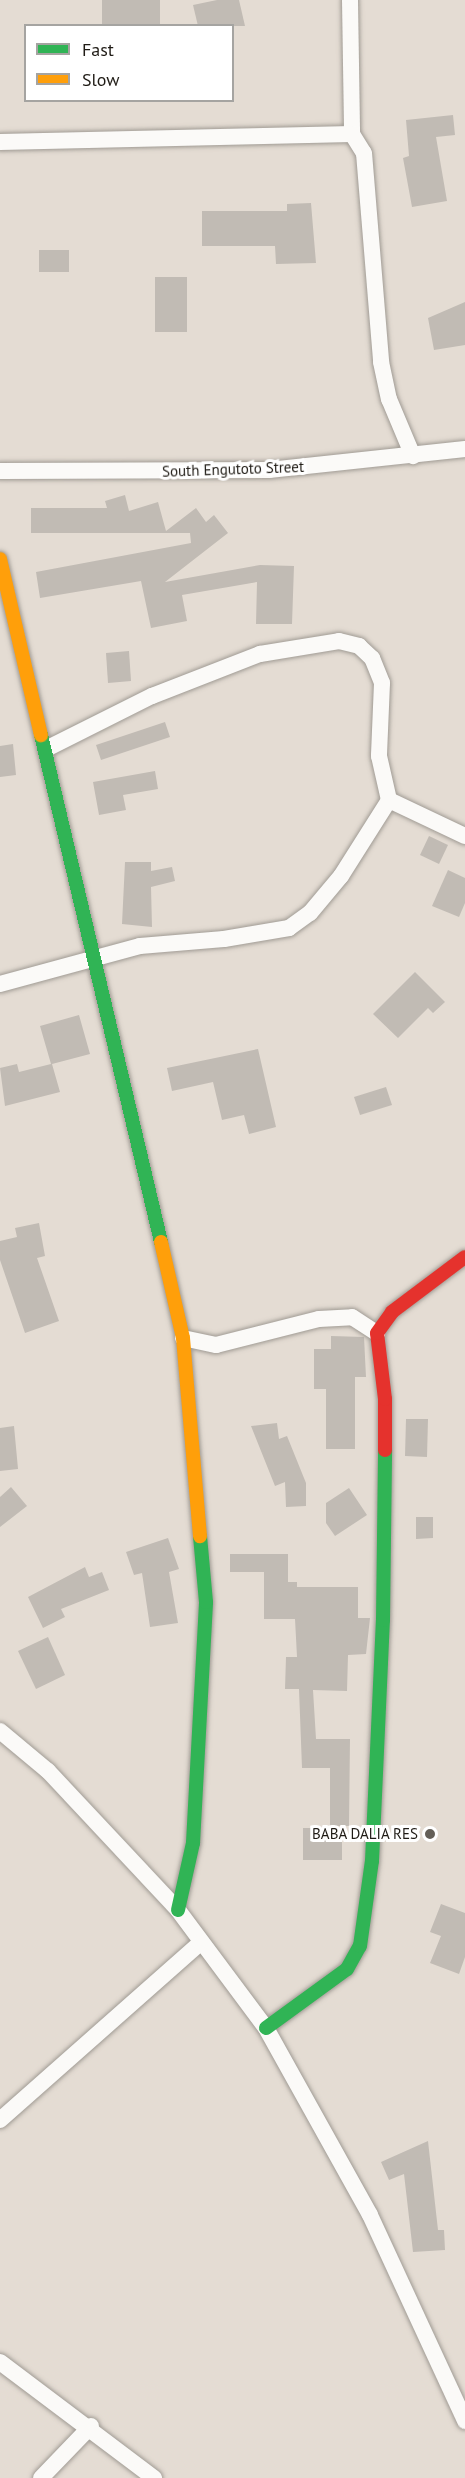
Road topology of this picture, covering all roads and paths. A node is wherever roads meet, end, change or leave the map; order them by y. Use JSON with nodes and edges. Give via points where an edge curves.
{"nodes":[{"id":1,"x":350,"y":0,"type":"edge"},
{"id":2,"x":351,"y":134,"type":"junction"},
{"id":3,"x":0,"y":142,"type":"edge"},
{"id":4,"x":465,"y":449,"type":"edge"},
{"id":5,"x":413,"y":456,"type":"junction"},
{"id":6,"x":0,"y":471,"type":"edge"},
{"id":7,"x":0,"y":559,"type":"edge"},
{"id":8,"x":46,"y":749,"type":"junction"},
{"id":9,"x":389,"y":800,"type":"junction"},
{"id":10,"x":465,"y":836,"type":"edge"},
{"id":11,"x":93,"y":962,"type":"junction"},
{"id":12,"x":0,"y":984,"type":"edge"},
{"id":13,"x":465,"y":1257,"type":"edge"},
{"id":14,"x":377,"y":1333,"type":"junction"},
{"id":15,"x":183,"y":1338,"type":"junction"},
{"id":16,"x":0,"y":1731,"type":"edge"},
{"id":17,"x":178,"y":1910,"type":"junction"},
{"id":18,"x":201,"y":1942,"type":"junction"},
{"id":19,"x":266,"y":2028,"type":"junction"},
{"id":20,"x":0,"y":2120,"type":"edge"},
{"id":21,"x":0,"y":2362,"type":"edge"},
{"id":22,"x":465,"y":2421,"type":"edge"},
{"id":23,"x":91,"y":2426,"type":"junction"},
{"id":24,"x":41,"y":2478,"type":"edge"},
{"id":25,"x":154,"y":2478,"type":"edge"}],
"edges":[{"from":1,"to":2,"type":"street"},
{"from":2,"to":3,"type":"street"},
{"from":2,"to":5,"type":"street","via":[[360,142],[365,161],[381,362],[389,399]]},
{"from":4,"to":5,"type":"street","name":"South Engutoto Street"},
{"from":5,"to":6,"type":"street","name":"South Engutoto Street","via":[[269,470]]},
{"from":7,"to":8,"type":"street"},
{"from":8,"to":9,"type":"street","via":[[152,696],[260,654],[339,641],[359,646],[372,658],[382,683],[379,756]]},
{"from":8,"to":11,"type":"street"},
{"from":9,"to":10,"type":"street"},
{"from":9,"to":11,"type":"street","via":[[341,876],[300,922],[273,932],[140,946]]},
{"from":11,"to":12,"type":"street"},
{"from":11,"to":15,"type":"street"},
{"from":13,"to":14,"type":"street","via":[[392,1312]]},
{"from":14,"to":15,"type":"street","via":[[352,1317],[319,1319],[216,1345]]},
{"from":14,"to":19,"type":"street","via":[[385,1399],[383,1620],[365,1922],[360,1946],[347,1969]]},
{"from":15,"to":17,"type":"street","via":[[206,1602],[193,1843]]},
{"from":16,"to":17,"type":"street","via":[[48,1771]]},
{"from":17,"to":18,"type":"street"},
{"from":18,"to":19,"type":"street"},
{"from":18,"to":20,"type":"street"},
{"from":19,"to":22,"type":"street","via":[[370,2215],[442,2362]]},
{"from":21,"to":23,"type":"street"},
{"from":23,"to":24,"type":"street"},
{"from":23,"to":25,"type":"street"}]}
